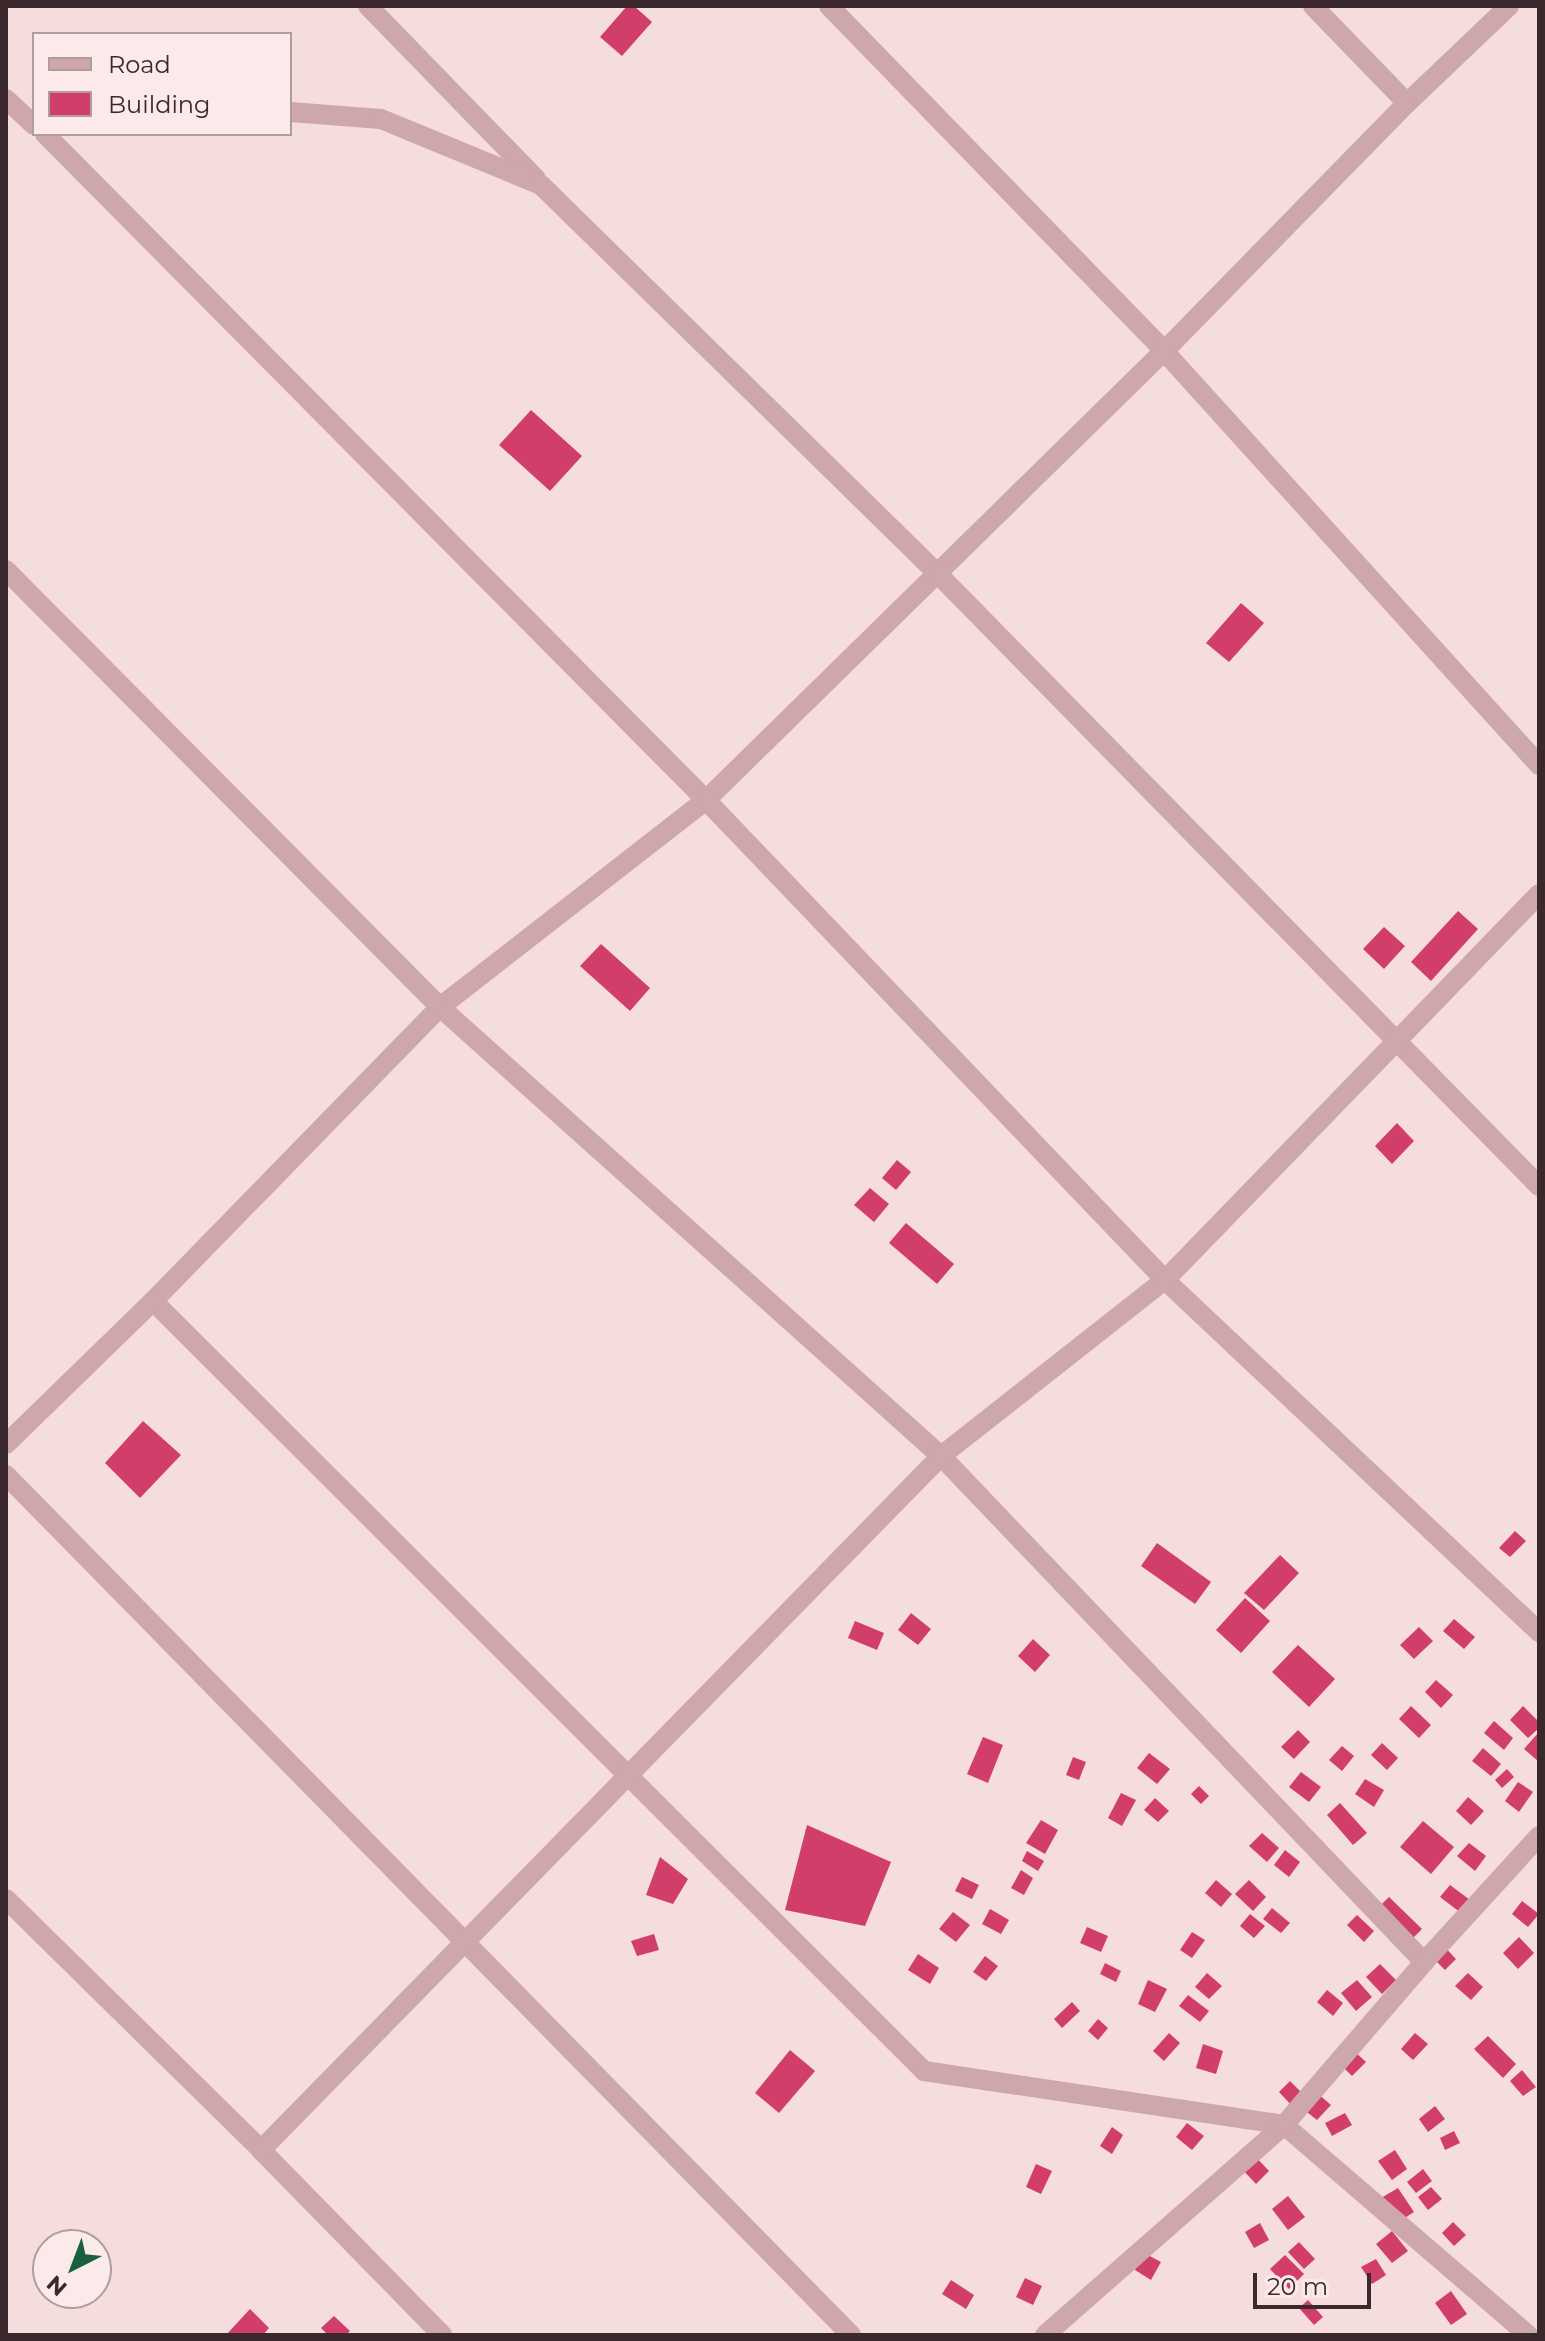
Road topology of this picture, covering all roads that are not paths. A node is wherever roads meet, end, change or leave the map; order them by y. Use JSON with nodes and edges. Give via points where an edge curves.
{"nodes":[{"id":1,"x":368,"y":6,"type":"edge"},
{"id":2,"x":829,"y":6,"type":"edge"},
{"id":3,"x":1313,"y":6,"type":"edge"},
{"id":4,"x":1509,"y":6,"type":"edge"},
{"id":5,"x":6,"y":99,"type":"edge"},
{"id":6,"x":1407,"y":103,"type":"junction"},
{"id":7,"x":292,"y":112,"type":"edge"},
{"id":8,"x":32,"y":123,"type":"edge"},
{"id":9,"x":48,"y":136,"type":"edge"},
{"id":10,"x":541,"y":185,"type":"junction"},
{"id":11,"x":1164,"y":351,"type":"junction"},
{"id":12,"x":6,"y":570,"type":"edge"},
{"id":13,"x":938,"y":574,"type":"junction"},
{"id":14,"x":1539,"y":765,"type":"edge"},
{"id":15,"x":706,"y":800,"type":"junction"},
{"id":16,"x":1539,"y":894,"type":"edge"},
{"id":17,"x":440,"y":1007,"type":"junction"},
{"id":18,"x":1396,"y":1040,"type":"junction"},
{"id":19,"x":1539,"y":1186,"type":"edge"},
{"id":20,"x":1165,"y":1280,"type":"junction"},
{"id":21,"x":153,"y":1301,"type":"junction"},
{"id":22,"x":6,"y":1444,"type":"edge"},
{"id":23,"x":941,"y":1456,"type":"junction"},
{"id":24,"x":6,"y":1475,"type":"edge"},
{"id":25,"x":1539,"y":1632,"type":"edge"},
{"id":26,"x":628,"y":1775,"type":"junction"},
{"id":27,"x":1539,"y":1836,"type":"edge"},
{"id":28,"x":6,"y":1899,"type":"edge"},
{"id":29,"x":465,"y":1942,"type":"junction"},
{"id":30,"x":1424,"y":1962,"type":"junction"},
{"id":31,"x":1284,"y":2125,"type":"junction"},
{"id":32,"x":261,"y":2150,"type":"junction"},
{"id":33,"x":442,"y":2335,"type":"edge"},
{"id":34,"x":851,"y":2335,"type":"edge"},
{"id":35,"x":1045,"y":2335,"type":"edge"},
{"id":36,"x":1528,"y":2335,"type":"edge"}],
"edges":[{"from":1,"to":10,"type":"street"},
{"from":2,"to":11,"type":"street"},
{"from":3,"to":6,"type":"street"},
{"from":4,"to":6,"type":"street"},
{"from":5,"to":8,"type":"street"},
{"from":6,"to":11,"type":"street"},
{"from":7,"to":10,"type":"street","via":[[381,119]]},
{"from":9,"to":15,"type":"street"},
{"from":10,"to":13,"type":"street"},
{"from":11,"to":13,"type":"street"},
{"from":11,"to":14,"type":"street"},
{"from":12,"to":17,"type":"street"},
{"from":13,"to":15,"type":"street"},
{"from":13,"to":18,"type":"street"},
{"from":15,"to":17,"type":"street"},
{"from":15,"to":20,"type":"street"},
{"from":16,"to":18,"type":"street"},
{"from":17,"to":21,"type":"street"},
{"from":17,"to":23,"type":"street"},
{"from":18,"to":19,"type":"street"},
{"from":18,"to":20,"type":"street"},
{"from":20,"to":23,"type":"street"},
{"from":20,"to":25,"type":"street"},
{"from":21,"to":22,"type":"street"},
{"from":21,"to":26,"type":"street"},
{"from":23,"to":26,"type":"street"},
{"from":23,"to":30,"type":"street"},
{"from":24,"to":29,"type":"street"},
{"from":26,"to":29,"type":"street"},
{"from":26,"to":31,"type":"street","via":[[924,2071]]},
{"from":27,"to":30,"type":"street"},
{"from":28,"to":32,"type":"street"},
{"from":29,"to":32,"type":"street"},
{"from":29,"to":34,"type":"street"},
{"from":30,"to":31,"type":"street"},
{"from":31,"to":35,"type":"street"},
{"from":31,"to":36,"type":"street"},
{"from":32,"to":33,"type":"street"}]}
